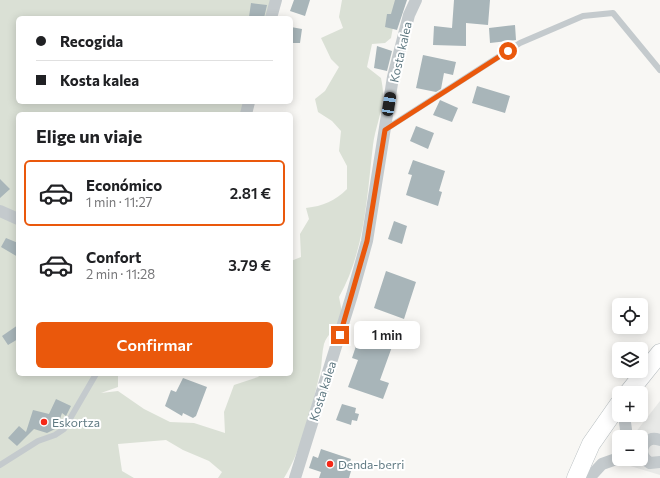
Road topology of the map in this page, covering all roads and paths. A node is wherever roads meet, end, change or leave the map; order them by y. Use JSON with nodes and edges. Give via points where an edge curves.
{"nodes":[{"id":1,"x":276,"y":0,"type":"edge"},
{"id":2,"x":416,"y":0,"type":"edge"},
{"id":3,"x":272,"y":16,"type":"edge"},
{"id":4,"x":660,"y":70,"type":"edge"},
{"id":5,"x":385,"y":130,"type":"junction"},
{"id":6,"x":0,"y":211,"type":"edge"},
{"id":7,"x":16,"y":218,"type":"edge"},
{"id":8,"x":657,"y":362,"type":"edge"},
{"id":9,"x":95,"y":376,"type":"edge"},
{"id":10,"x":635,"y":386,"type":"edge"},
{"id":11,"x":639,"y":386,"type":"edge"},
{"id":12,"x":644,"y":386,"type":"edge"},
{"id":13,"x":612,"y":414,"type":"edge"},
{"id":14,"x":618,"y":422,"type":"edge"},
{"id":15,"x":648,"y":440,"type":"edge"},
{"id":16,"x":660,"y":440,"type":"edge"},
{"id":17,"x":612,"y":460,"type":"edge"},
{"id":18,"x":648,"y":460,"type":"edge"},
{"id":19,"x":658,"y":464,"type":"edge"},
{"id":20,"x":0,"y":465,"type":"edge"},
{"id":21,"x":295,"y":478,"type":"edge"},
{"id":22,"x":576,"y":478,"type":"edge"},
{"id":23,"x":584,"y":478,"type":"edge"},
{"id":24,"x":589,"y":478,"type":"edge"}],
"edges":[{"from":1,"to":3,"type":"street"},
{"from":2,"to":5,"type":"street","name":"Kosta kalea","via":[[400,46]]},
{"from":4,"to":5,"type":"lane","via":[[613,12],[583,16],[520,43]]},
{"from":5,"to":21,"type":"street","name":"Kosta kalea","via":[[367,241]]},
{"from":6,"to":7,"type":"street"},
{"from":8,"to":10,"type":"main road"},
{"from":8,"to":11,"type":"main road"},
{"from":8,"to":12,"type":"main road"},
{"from":9,"to":20,"type":"lane","via":[[64,429]]},
{"from":13,"to":22,"type":"main road","via":[[591,444]]},
{"from":14,"to":23,"type":"main road","via":[[599,449]]},
{"from":15,"to":16,"type":"street"},
{"from":17,"to":24,"type":"street","via":[[602,464]]},
{"from":18,"to":19,"type":"street"}]}
